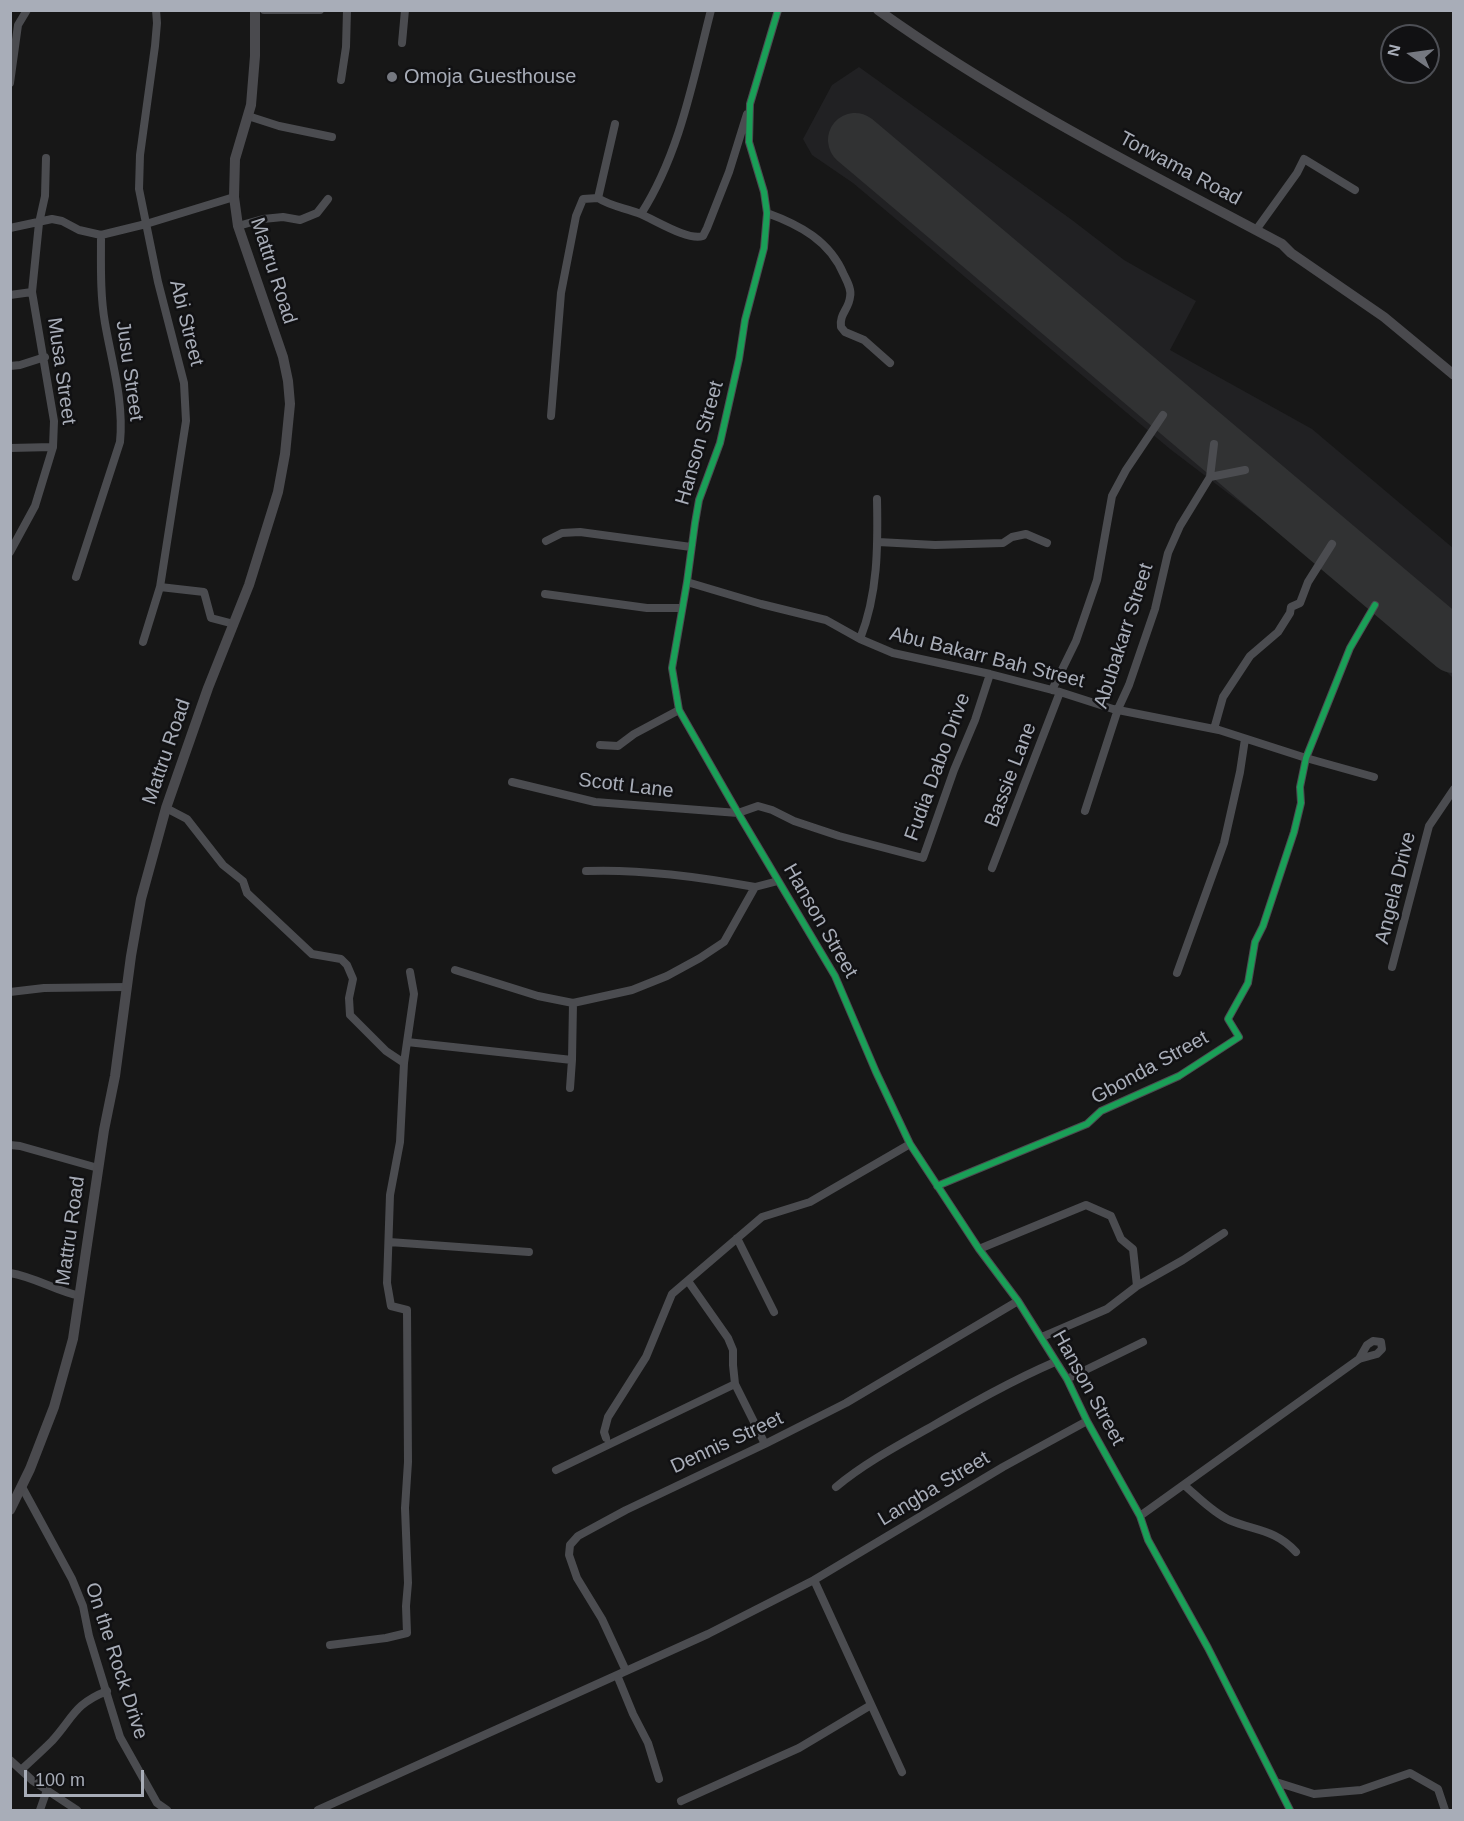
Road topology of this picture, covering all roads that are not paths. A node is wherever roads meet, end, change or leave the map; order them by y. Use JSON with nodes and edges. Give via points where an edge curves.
{"nodes":[{"id":1,"x":27,"y":10,"type":"edge"},
{"id":2,"x":156,"y":10,"type":"edge"},
{"id":3,"x":255,"y":10,"type":"edge"},
{"id":4,"x":264,"y":10,"type":"edge"},
{"id":5,"x":320,"y":10,"type":"edge"},
{"id":6,"x":347,"y":10,"type":"edge"},
{"id":7,"x":405,"y":10,"type":"edge"},
{"id":8,"x":711,"y":10,"type":"edge"},
{"id":9,"x":778,"y":10,"type":"edge"},
{"id":10,"x":878,"y":10,"type":"edge"},
{"id":11,"x":402,"y":43,"type":"dead end"},
{"id":12,"x":341,"y":80,"type":"dead end"},
{"id":13,"x":10,"y":83,"type":"edge"},
{"id":14,"x":750,"y":104,"type":"junction"},
{"id":15,"x":248,"y":116,"type":"junction"},
{"id":16,"x":615,"y":124,"type":"dead end"},
{"id":17,"x":332,"y":137,"type":"dead end"},
{"id":18,"x":46,"y":158,"type":"dead end"},
{"id":19,"x":1355,"y":190,"type":"dead end"},
{"id":20,"x":234,"y":197,"type":"junction"},
{"id":21,"x":328,"y":198,"type":"dead end"},
{"id":22,"x":598,"y":198,"type":"junction"},
{"id":23,"x":640,"y":213,"type":"junction"},
{"id":24,"x":767,"y":213,"type":"junction"},
{"id":25,"x":39,"y":223,"type":"junction"},
{"id":26,"x":146,"y":224,"type":"junction"},
{"id":27,"x":238,"y":226,"type":"junction"},
{"id":28,"x":10,"y":228,"type":"edge"},
{"id":29,"x":1256,"y":230,"type":"junction"},
{"id":30,"x":101,"y":235,"type":"junction"},
{"id":31,"x":32,"y":292,"type":"junction"},
{"id":32,"x":10,"y":295,"type":"edge"},
{"id":33,"x":45,"y":357,"type":"junction"},
{"id":34,"x":890,"y":363,"type":"dead end"},
{"id":35,"x":10,"y":366,"type":"edge"},
{"id":36,"x":1454,"y":375,"type":"edge"},
{"id":37,"x":1163,"y":415,"type":"dead end"},
{"id":38,"x":551,"y":416,"type":"dead end"},
{"id":39,"x":1214,"y":444,"type":"dead end"},
{"id":40,"x":53,"y":447,"type":"junction"},
{"id":41,"x":10,"y":448,"type":"edge"},
{"id":42,"x":1245,"y":470,"type":"dead end"},
{"id":43,"x":1210,"y":477,"type":"junction"},
{"id":44,"x":877,"y":499,"type":"dead end"},
{"id":45,"x":546,"y":541,"type":"dead end"},
{"id":46,"x":878,"y":542,"type":"junction"},
{"id":47,"x":1047,"y":543,"type":"dead end"},
{"id":48,"x":1332,"y":544,"type":"dead end"},
{"id":49,"x":691,"y":547,"type":"junction"},
{"id":50,"x":10,"y":552,"type":"edge"},
{"id":51,"x":76,"y":577,"type":"dead end"},
{"id":52,"x":687,"y":582,"type":"junction"},
{"id":53,"x":160,"y":587,"type":"junction"},
{"id":54,"x":545,"y":594,"type":"dead end"},
{"id":55,"x":1375,"y":605,"type":"dead end"},
{"id":56,"x":682,"y":609,"type":"junction"},
{"id":57,"x":234,"y":624,"type":"junction"},
{"id":58,"x":860,"y":639,"type":"junction"},
{"id":59,"x":143,"y":642,"type":"dead end"},
{"id":60,"x":990,"y":674,"type":"junction"},
{"id":61,"x":1056,"y":691,"type":"junction"},
{"id":62,"x":1118,"y":709,"type":"junction"},
{"id":63,"x":679,"y":710,"type":"junction"},
{"id":64,"x":1214,"y":729,"type":"junction"},
{"id":65,"x":1245,"y":739,"type":"junction"},
{"id":66,"x":600,"y":745,"type":"dead end"},
{"id":67,"x":1306,"y":758,"type":"junction"},
{"id":68,"x":1374,"y":777,"type":"dead end"},
{"id":69,"x":512,"y":782,"type":"dead end"},
{"id":70,"x":1454,"y":789,"type":"edge"},
{"id":71,"x":166,"y":808,"type":"junction"},
{"id":72,"x":1085,"y":812,"type":"dead end"},
{"id":73,"x":738,"y":813,"type":"junction"},
{"id":74,"x":992,"y":868,"type":"dead end"},
{"id":75,"x":586,"y":871,"type":"dead end"},
{"id":76,"x":778,"y":881,"type":"junction"},
{"id":77,"x":755,"y":887,"type":"junction"},
{"id":78,"x":1392,"y":967,"type":"dead end"},
{"id":79,"x":455,"y":970,"type":"dead end"},
{"id":80,"x":410,"y":972,"type":"dead end"},
{"id":81,"x":1177,"y":973,"type":"dead end"},
{"id":82,"x":127,"y":987,"type":"junction"},
{"id":83,"x":10,"y":993,"type":"edge"},
{"id":84,"x":573,"y":1003,"type":"junction"},
{"id":85,"x":407,"y":1042,"type":"junction"},
{"id":86,"x":572,"y":1060,"type":"junction"},
{"id":87,"x":404,"y":1064,"type":"junction"},
{"id":88,"x":570,"y":1088,"type":"dead end"},
{"id":89,"x":910,"y":1144,"type":"junction"},
{"id":90,"x":12,"y":1146,"type":"edge"},
{"id":91,"x":10,"y":1155,"type":"edge"},
{"id":92,"x":98,"y":1168,"type":"junction"},
{"id":93,"x":937,"y":1186,"type":"junction"},
{"id":94,"x":1224,"y":1233,"type":"dead end"},
{"id":95,"x":737,"y":1238,"type":"junction"},
{"id":96,"x":389,"y":1242,"type":"junction"},
{"id":97,"x":980,"y":1249,"type":"junction"},
{"id":98,"x":529,"y":1252,"type":"dead end"},
{"id":99,"x":10,"y":1273,"type":"edge"},
{"id":100,"x":688,"y":1281,"type":"junction"},
{"id":101,"x":1137,"y":1286,"type":"junction"},
{"id":102,"x":80,"y":1296,"type":"junction"},
{"id":103,"x":1018,"y":1301,"type":"junction"},
{"id":104,"x":774,"y":1312,"type":"dead end"},
{"id":105,"x":1042,"y":1337,"type":"junction"},
{"id":106,"x":1143,"y":1342,"type":"dead end"},
{"id":107,"x":1359,"y":1359,"type":"dead end"},
{"id":108,"x":1055,"y":1362,"type":"junction"},
{"id":109,"x":1067,"y":1379,"type":"junction"},
{"id":110,"x":735,"y":1384,"type":"junction"},
{"id":111,"x":1087,"y":1420,"type":"junction"},
{"id":112,"x":606,"y":1438,"type":"dead end"},
{"id":113,"x":765,"y":1444,"type":"junction"},
{"id":114,"x":556,"y":1470,"type":"dead end"},
{"id":115,"x":1184,"y":1485,"type":"junction"},
{"id":116,"x":22,"y":1487,"type":"junction"},
{"id":117,"x":836,"y":1487,"type":"dead end"},
{"id":118,"x":10,"y":1510,"type":"edge"},
{"id":119,"x":1140,"y":1516,"type":"junction"},
{"id":120,"x":1296,"y":1552,"type":"dead end"},
{"id":121,"x":814,"y":1580,"type":"junction"},
{"id":122,"x":330,"y":1645,"type":"dead end"},
{"id":123,"x":626,"y":1671,"type":"junction"},
{"id":124,"x":617,"y":1675,"type":"junction"},
{"id":125,"x":106,"y":1691,"type":"junction"},
{"id":126,"x":871,"y":1705,"type":"junction"},
{"id":127,"x":10,"y":1760,"type":"edge"},
{"id":128,"x":21,"y":1770,"type":"junction"},
{"id":129,"x":902,"y":1772,"type":"dead end"},
{"id":130,"x":659,"y":1779,"type":"dead end"},
{"id":131,"x":1276,"y":1782,"type":"junction"},
{"id":132,"x":47,"y":1791,"type":"junction"},
{"id":133,"x":681,"y":1801,"type":"dead end"},
{"id":134,"x":40,"y":1810,"type":"edge"},
{"id":135,"x":76,"y":1810,"type":"edge"},
{"id":136,"x":167,"y":1810,"type":"edge"},
{"id":137,"x":318,"y":1810,"type":"edge"},
{"id":138,"x":1290,"y":1810,"type":"edge"},
{"id":139,"x":1445,"y":1810,"type":"edge"}],
"edges":[{"from":1,"to":13,"type":"street","via":[[18,25]]},
{"from":2,"to":26,"type":"street","name":"Abi Street","via":[[140,155]]},
{"from":3,"to":15,"type":"main road","name":"Mattru Road"},
{"from":4,"to":5,"type":"street"},
{"from":6,"to":12,"type":"street"},
{"from":7,"to":11,"type":"street"},
{"from":8,"to":23,"type":"street","via":[[679,134],[656,189]]},
{"from":9,"to":14,"type":"street","name":"Hanson Street"},
{"from":10,"to":29,"type":"main road","name":"Torwama Road","via":[[1011,98]]},
{"from":14,"to":23,"type":"street","via":[[729,172],[703,236],[680,232]]},
{"from":14,"to":24,"type":"street","name":"Hanson Street","via":[[749,142]]},
{"from":15,"to":17,"type":"street"},
{"from":15,"to":20,"type":"main road","name":"Mattru Road","via":[[235,159]]},
{"from":16,"to":22,"type":"street"},
{"from":18,"to":25,"type":"street","name":"Musa Street","via":[[45,196]]},
{"from":19,"to":29,"type":"street","via":[[1304,159]]},
{"from":20,"to":26,"type":"street"},
{"from":20,"to":27,"type":"main road","name":"Mattru Road"},
{"from":21,"to":27,"type":"street","via":[[317,213],[300,220],[283,217]]},
{"from":22,"to":23,"type":"street"},
{"from":22,"to":38,"type":"street","via":[[583,199],[576,216],[561,293]]},
{"from":24,"to":34,"type":"street","via":[[786,219],[826,245],[839,262],[850,292],[841,327],[864,340]]},
{"from":24,"to":49,"type":"street","name":"Hanson Street","via":[[764,248],[737,369],[720,443],[699,500]]},
{"from":25,"to":28,"type":"street"},
{"from":25,"to":30,"type":"street","via":[[52,219]]},
{"from":25,"to":31,"type":"street","name":"Musa Street"},
{"from":26,"to":30,"type":"street"},
{"from":26,"to":53,"type":"street","name":"Abi Street","via":[[184,383],[186,421]]},
{"from":27,"to":57,"type":"main road","name":"Mattru Road","via":[[283,357],[290,404],[278,492]]},
{"from":29,"to":36,"type":"main road","name":"Torwama Road","via":[[1282,244],[1384,317]]},
{"from":30,"to":51,"type":"street","name":"Jusu Street","via":[[105,321],[122,421],[120,442]]},
{"from":31,"to":32,"type":"street"},
{"from":31,"to":33,"type":"street","name":"Musa Street"},
{"from":33,"to":35,"type":"street"},
{"from":33,"to":40,"type":"street","name":"Musa Street","via":[[54,420]]},
{"from":37,"to":61,"type":"street","name":"Bassie Lane","via":[[1112,496],[1097,580]]},
{"from":39,"to":43,"type":"street"},
{"from":40,"to":41,"type":"street"},
{"from":40,"to":50,"type":"street","name":"Musa Street","via":[[35,506]]},
{"from":42,"to":43,"type":"street"},
{"from":43,"to":62,"type":"street","name":"Abubakarr Street","via":[[1168,553],[1155,609]]},
{"from":44,"to":46,"type":"street"},
{"from":45,"to":49,"type":"street","via":[[562,532],[580,531]]},
{"from":46,"to":47,"type":"street","via":[[1003,543],[1026,534]]},
{"from":46,"to":58,"type":"street","via":[[869,616]]},
{"from":48,"to":64,"type":"street","via":[[1300,603],[1291,608],[1278,632],[1245,663],[1223,697]]},
{"from":49,"to":52,"type":"street","name":"Hanson Street"},
{"from":52,"to":56,"type":"street","name":"Hanson Street"},
{"from":52,"to":58,"type":"street","name":"Abu Bakarr Bah Street","via":[[826,620]]},
{"from":53,"to":57,"type":"street","via":[[204,592],[211,618]]},
{"from":53,"to":59,"type":"street","name":"Abi Street"},
{"from":54,"to":56,"type":"street"},
{"from":55,"to":67,"type":"street","via":[[1350,648]]},
{"from":56,"to":63,"type":"street","name":"Hanson Street","via":[[672,668]]},
{"from":57,"to":71,"type":"main road","name":"Mattru Road"},
{"from":58,"to":60,"type":"street","name":"Abu Bakarr Bah Street","via":[[901,655]]},
{"from":60,"to":61,"type":"street","name":"Abu Bakarr Bah Street"},
{"from":60,"to":73,"type":"street","name":"Fudia Dabo Drive","via":[[923,858],[839,836],[758,806]]},
{"from":61,"to":62,"type":"street","name":"Abu Bakarr Bah Street"},
{"from":61,"to":74,"type":"street","name":"Bassie Lane"},
{"from":62,"to":64,"type":"street","name":"Abu Bakarr Bah Street"},
{"from":62,"to":72,"type":"street","name":"Abubakarr Street"},
{"from":63,"to":66,"type":"street","via":[[618,746]]},
{"from":63,"to":73,"type":"street","name":"Hanson Street"},
{"from":64,"to":65,"type":"street","name":"Abu Bakarr Bah Street"},
{"from":65,"to":67,"type":"street","name":"Abu Bakarr Bah Street"},
{"from":65,"to":81,"type":"street","via":[[1224,843]]},
{"from":67,"to":68,"type":"street","name":"Abu Bakarr Bah Street"},
{"from":67,"to":93,"type":"street","name":"Gbonda Street","via":[[1294,832],[1254,942],[1248,983],[1228,1019],[1239,1036],[1179,1076],[1101,1111],[1087,1124]]},
{"from":69,"to":73,"type":"street","name":"Scott Lane","via":[[595,802]]},
{"from":70,"to":78,"type":"street","name":"Angela Drive","via":[[1429,826]]},
{"from":71,"to":82,"type":"main road","name":"Mattru Road","via":[[141,898]]},
{"from":71,"to":87,"type":"street","via":[[187,819],[223,865],[243,881],[247,893],[312,954],[340,959],[347,965],[352,979],[350,1015]]},
{"from":73,"to":76,"type":"street","name":"Hanson Street"},
{"from":75,"to":77,"type":"street","via":[[616,870]]},
{"from":76,"to":77,"type":"street"},
{"from":76,"to":89,"type":"street","name":"Hanson Street","via":[[835,976]]},
{"from":77,"to":84,"type":"street","via":[[724,942],[700,958],[632,990]]},
{"from":79,"to":84,"type":"street"},
{"from":80,"to":85,"type":"street","via":[[414,994]]},
{"from":82,"to":83,"type":"street","via":[[44,988]]},
{"from":82,"to":92,"type":"main road","name":"Mattru Road"},
{"from":84,"to":86,"type":"street"},
{"from":85,"to":86,"type":"street"},
{"from":85,"to":87,"type":"street"},
{"from":86,"to":88,"type":"street"},
{"from":87,"to":96,"type":"street"},
{"from":89,"to":93,"type":"street","name":"Hanson Street"},
{"from":89,"to":95,"type":"street","via":[[810,1202],[762,1216]]},
{"from":90,"to":91,"type":"street"},
{"from":90,"to":92,"type":"street"},
{"from":92,"to":102,"type":"main road","name":"Mattru Road"},
{"from":93,"to":97,"type":"street","name":"Hanson Street"},
{"from":94,"to":101,"type":"street"},
{"from":95,"to":100,"type":"street"},
{"from":95,"to":104,"type":"street"},
{"from":96,"to":98,"type":"street"},
{"from":96,"to":122,"type":"street","via":[[389,1302],[407,1310],[407,1633]]},
{"from":97,"to":101,"type":"street","via":[[1086,1205],[1111,1216],[1121,1239],[1133,1249]]},
{"from":97,"to":103,"type":"street","name":"Hanson Street"},
{"from":99,"to":102,"type":"street"},
{"from":100,"to":110,"type":"street","via":[[734,1350]]},
{"from":100,"to":112,"type":"street","via":[[672,1294],[646,1357],[608,1417]]},
{"from":101,"to":105,"type":"street","via":[[1107,1309]]},
{"from":102,"to":116,"type":"main road","name":"Mattru Road","via":[[54,1407]]},
{"from":103,"to":105,"type":"street","name":"Hanson Street"},
{"from":103,"to":113,"type":"street","name":"Dennis Street","via":[[846,1402]]},
{"from":105,"to":108,"type":"street","name":"Hanson Street"},
{"from":106,"to":109,"type":"street"},
{"from":107,"to":115,"type":"street"},
{"from":108,"to":109,"type":"street","name":"Hanson Street"},
{"from":108,"to":117,"type":"street","via":[[1006,1384],[903,1442],[860,1467]]},
{"from":109,"to":111,"type":"street","name":"Hanson Street"},
{"from":110,"to":113,"type":"street"},
{"from":110,"to":114,"type":"street"},
{"from":111,"to":119,"type":"street","name":"Hanson Street"},
{"from":111,"to":121,"type":"street","name":"Langba Street"},
{"from":113,"to":123,"type":"street","name":"Dennis Street","via":[[626,1510],[578,1536],[570,1545],[569,1555],[578,1578]]},
{"from":115,"to":119,"type":"street"},
{"from":115,"to":120,"type":"street","via":[[1228,1519],[1285,1540]]},
{"from":116,"to":118,"type":"main road","name":"Mattru Road"},
{"from":116,"to":125,"type":"street","name":"On the Rock Drive","via":[[72,1579]]},
{"from":119,"to":131,"type":"street","name":"Hanson Street","via":[[1148,1540]]},
{"from":121,"to":123,"type":"street","name":"Langba Street"},
{"from":121,"to":126,"type":"street"},
{"from":123,"to":124,"type":"street","name":"Langba Street"},
{"from":124,"to":130,"type":"street","via":[[648,1743]]},
{"from":124,"to":137,"type":"street","name":"Langba Street"},
{"from":125,"to":128,"type":"street","via":[[76,1710],[53,1740]]},
{"from":125,"to":136,"type":"street","name":"On the Rock Drive","via":[[120,1737],[157,1803]]},
{"from":126,"to":129,"type":"street"},
{"from":126,"to":133,"type":"street","via":[[799,1748]]},
{"from":127,"to":128,"type":"street"},
{"from":128,"to":132,"type":"street"},
{"from":131,"to":138,"type":"street","name":"Hanson Street"},
{"from":131,"to":139,"type":"street","via":[[1314,1794],[1361,1790],[1410,1773],[1438,1789]]},
{"from":132,"to":134,"type":"street"},
{"from":132,"to":135,"type":"street"}]}
